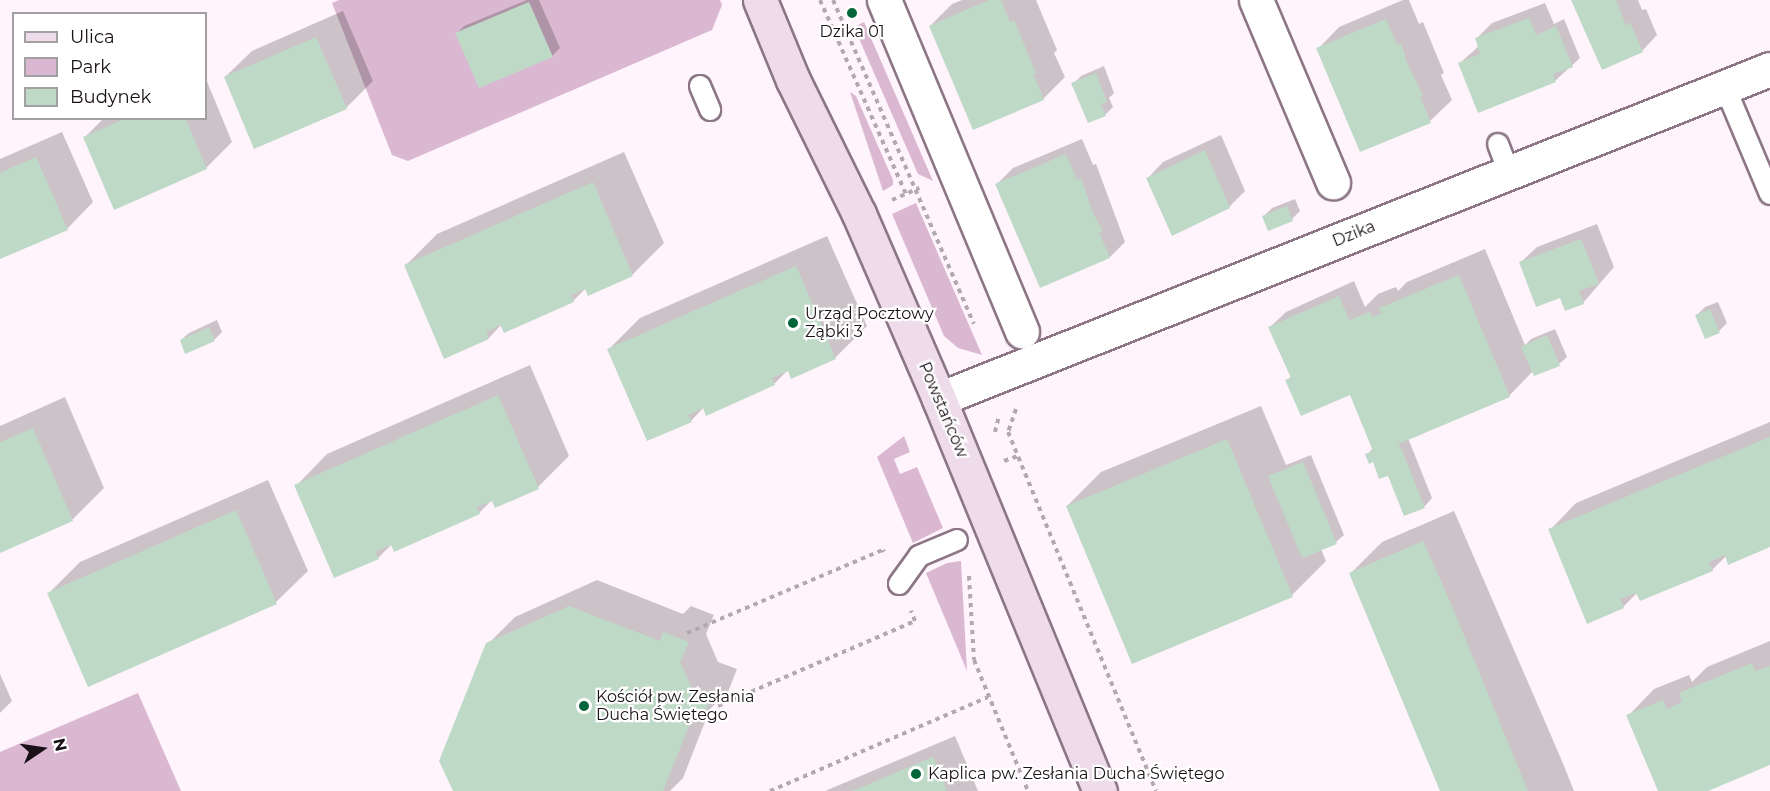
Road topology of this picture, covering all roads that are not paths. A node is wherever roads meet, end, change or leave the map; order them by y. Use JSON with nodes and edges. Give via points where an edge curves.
{"nodes":[{"id":1,"x":760,"y":0,"type":"edge"},
{"id":2,"x":884,"y":0,"type":"edge"},
{"id":3,"x":1256,"y":0,"type":"edge"},
{"id":4,"x":1770,"y":69,"type":"edge"},
{"id":5,"x":700,"y":86,"type":"dead end"},
{"id":6,"x":1725,"y":87,"type":"junction"},
{"id":7,"x":710,"y":110,"type":"dead end"},
{"id":8,"x":1333,"y":182,"type":"dead end"},
{"id":9,"x":1770,"y":194,"type":"edge"},
{"id":10,"x":1022,"y":331,"type":"dead end"},
{"id":11,"x":939,"y":399,"type":"junction"},
{"id":12,"x":957,"y":540,"type":"road end"},
{"id":13,"x":899,"y":584,"type":"dead end"},
{"id":14,"x":1100,"y":791,"type":"edge"}],
"edges":[{"from":1,"to":11,"type":"street","name":"Powstańców"},
{"from":2,"to":10,"type":"street"},
{"from":3,"to":8,"type":"street"},
{"from":4,"to":6,"type":"street","name":"Dzika"},
{"from":5,"to":7,"type":"lane"},
{"from":6,"to":9,"type":"lane"},
{"from":6,"to":11,"type":"street","name":"Dzika","via":[[1504,158]]},
{"from":11,"to":14,"type":"street","name":"Powstańców"},
{"from":12,"to":13,"type":"lane","via":[[919,556]]}]}
